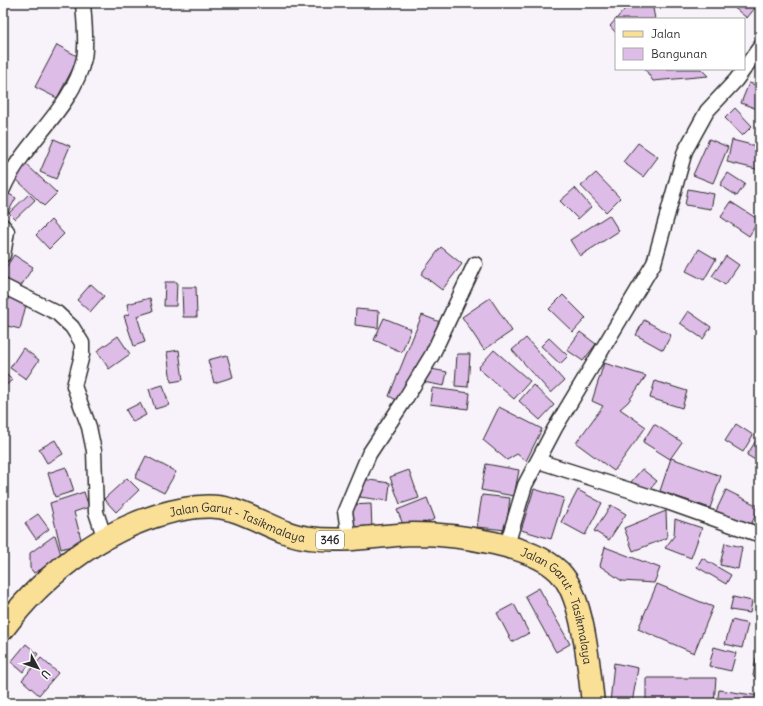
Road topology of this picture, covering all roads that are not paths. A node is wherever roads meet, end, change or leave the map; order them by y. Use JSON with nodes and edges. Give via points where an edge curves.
{"nodes":[{"id":1,"x":83,"y":3,"type":"edge"},
{"id":2,"x":760,"y":47,"type":"edge"},
{"id":3,"x":745,"y":68,"type":"edge"},
{"id":4,"x":743,"y":70,"type":"edge"},
{"id":5,"x":3,"y":189,"type":"edge"},
{"id":6,"x":3,"y":226,"type":"edge"},
{"id":7,"x":3,"y":254,"type":"edge"},
{"id":8,"x":475,"y":264,"type":"dead end"},
{"id":9,"x":3,"y":286,"type":"edge"},
{"id":10,"x":538,"y":461,"type":"junction"},
{"id":11,"x":760,"y":535,"type":"edge"},
{"id":12,"x":105,"y":539,"type":"junction"},
{"id":13,"x":349,"y":540,"type":"junction"},
{"id":14,"x":507,"y":545,"type":"junction"},
{"id":15,"x":3,"y":629,"type":"edge"},
{"id":16,"x":593,"y":703,"type":"edge"}],
"edges":[{"from":1,"to":5,"type":"street","via":[[84,57],[78,77],[53,120],[16,164]]},
{"from":2,"to":3,"type":"street"},
{"from":4,"to":10,"type":"street","via":[[707,111],[685,151],[654,262],[606,340]]},
{"from":6,"to":7,"type":"street","via":[[7,231]]},
{"from":8,"to":13,"type":"street","via":[[432,355],[368,454],[345,511]]},
{"from":9,"to":12,"type":"street","via":[[57,313],[72,327],[82,343],[82,355],[74,386],[89,427],[94,451],[96,512]]},
{"from":10,"to":11,"type":"street"},
{"from":10,"to":14,"type":"street","via":[[525,485]]},
{"from":12,"to":13,"type":"main road","name":"Jalan Garut - Tasikmalaya","number":"346","via":[[124,527],[145,519],[185,508],[202,507],[231,510],[307,538]]},
{"from":12,"to":15,"type":"main road","name":"Jalan Garut - Tasikmalaya","number":"346","via":[[85,551],[40,587]]},
{"from":13,"to":14,"type":"main road","name":"Jalan Garut - Tasikmalaya","number":"346","via":[[416,534]]},
{"from":14,"to":16,"type":"main road","name":"Jalan Garut - Tasikmalaya","number":"346","via":[[552,566],[563,576],[571,589],[581,626]]}]}
